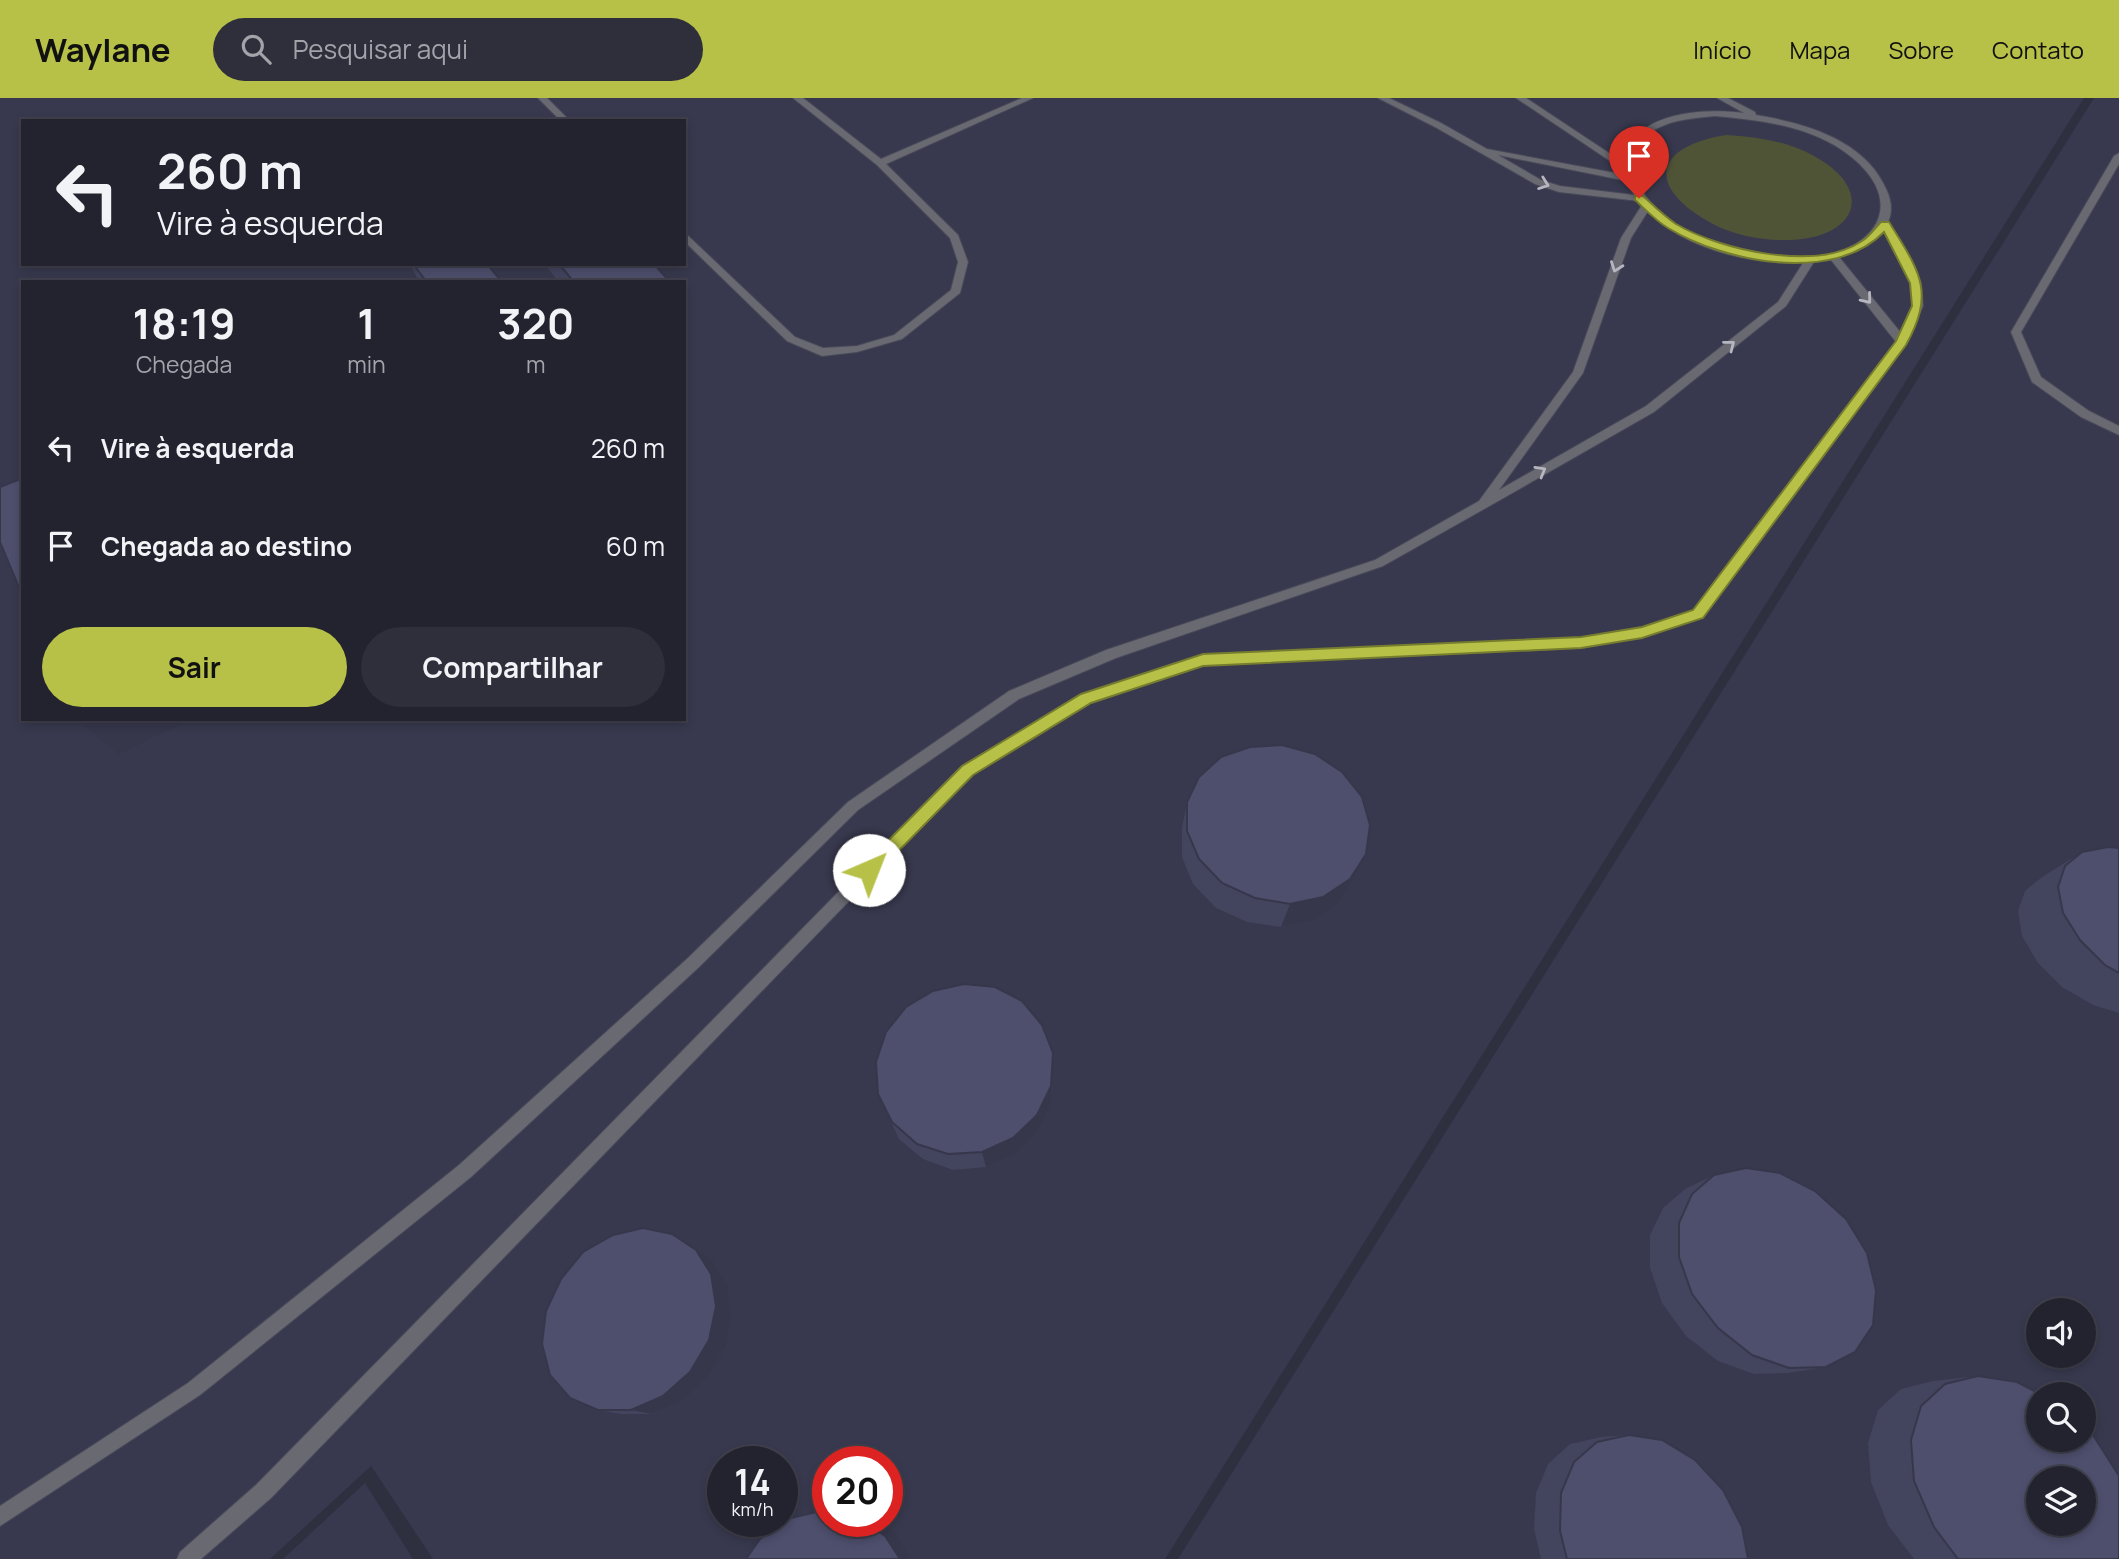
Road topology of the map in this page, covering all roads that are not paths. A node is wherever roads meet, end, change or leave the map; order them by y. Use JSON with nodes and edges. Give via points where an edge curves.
{"nodes":[{"id":1,"x":542,"y":98,"type":"edge"},
{"id":2,"x":797,"y":98,"type":"edge"},
{"id":3,"x":1029,"y":98,"type":"edge"},
{"id":4,"x":1382,"y":98,"type":"edge"},
{"id":5,"x":1520,"y":98,"type":"edge"},
{"id":6,"x":1721,"y":98,"type":"edge"},
{"id":7,"x":1757,"y":116,"type":"junction"},
{"id":8,"x":564,"y":119,"type":"edge"},
{"id":9,"x":1485,"y":150,"type":"junction"},
{"id":10,"x":2119,"y":156,"type":"edge"},
{"id":11,"x":880,"y":163,"type":"junction"},
{"id":12,"x":1628,"y":174,"type":"junction"},
{"id":13,"x":1643,"y":202,"type":"junction"},
{"id":14,"x":1885,"y":224,"type":"junction"},
{"id":15,"x":686,"y":237,"type":"edge"},
{"id":16,"x":1833,"y":256,"type":"junction"},
{"id":17,"x":1810,"y":260,"type":"junction"},
{"id":18,"x":1902,"y":342,"type":"junction"},
{"id":19,"x":2119,"y":431,"type":"edge"},
{"id":20,"x":1482,"y":505,"type":"junction"},
{"id":21,"x":0,"y":1517,"type":"edge"},
{"id":22,"x":187,"y":1559,"type":"edge"}],
"edges":[{"from":1,"to":8,"type":"lane"},
{"from":2,"to":11,"type":"lane"},
{"from":3,"to":11,"type":"lane"},
{"from":4,"to":9,"type":"lane"},
{"from":5,"to":12,"type":"lane"},
{"from":6,"to":7,"type":"lane"},
{"from":7,"to":12,"type":"lane","via":[[1703,115],[1650,129],[1632,147]]},
{"from":7,"to":14,"type":"lane","via":[[1807,130],[1859,158],[1880,180],[1889,203]]},
{"from":9,"to":12,"type":"lane"},
{"from":9,"to":13,"type":"lane","one_way":true,"via":[[1513,170],[1559,189]]},
{"from":10,"to":19,"type":"lane","via":[[2016,332],[2036,379],[2085,414]]},
{"from":11,"to":15,"type":"lane","via":[[955,237],[963,262],[956,291],[898,337],[857,349],[822,352],[792,339]]},
{"from":12,"to":13,"type":"lane"},
{"from":13,"to":17,"type":"lane","via":[[1680,230],[1735,253]]},
{"from":13,"to":20,"type":"lane","one_way":true,"via":[[1578,373]]},
{"from":14,"to":16,"type":"lane","via":[[1866,244]]},
{"from":14,"to":18,"type":"lane","via":[[1916,283],[1918,306]]},
{"from":16,"to":17,"type":"lane"},
{"from":16,"to":18,"type":"lane","one_way":true},
{"from":20,"to":17,"type":"lane","one_way":true,"via":[[1650,409],[1782,304]]},
{"from":18,"to":22,"type":"lane","via":[[1698,614],[1642,632],[1581,643],[1203,660],[1086,699],[967,770],[264,1491]]},
{"from":20,"to":21,"type":"lane","via":[[1380,562],[1111,654],[1003,702],[853,806],[693,962],[465,1171],[194,1389]]}]}
